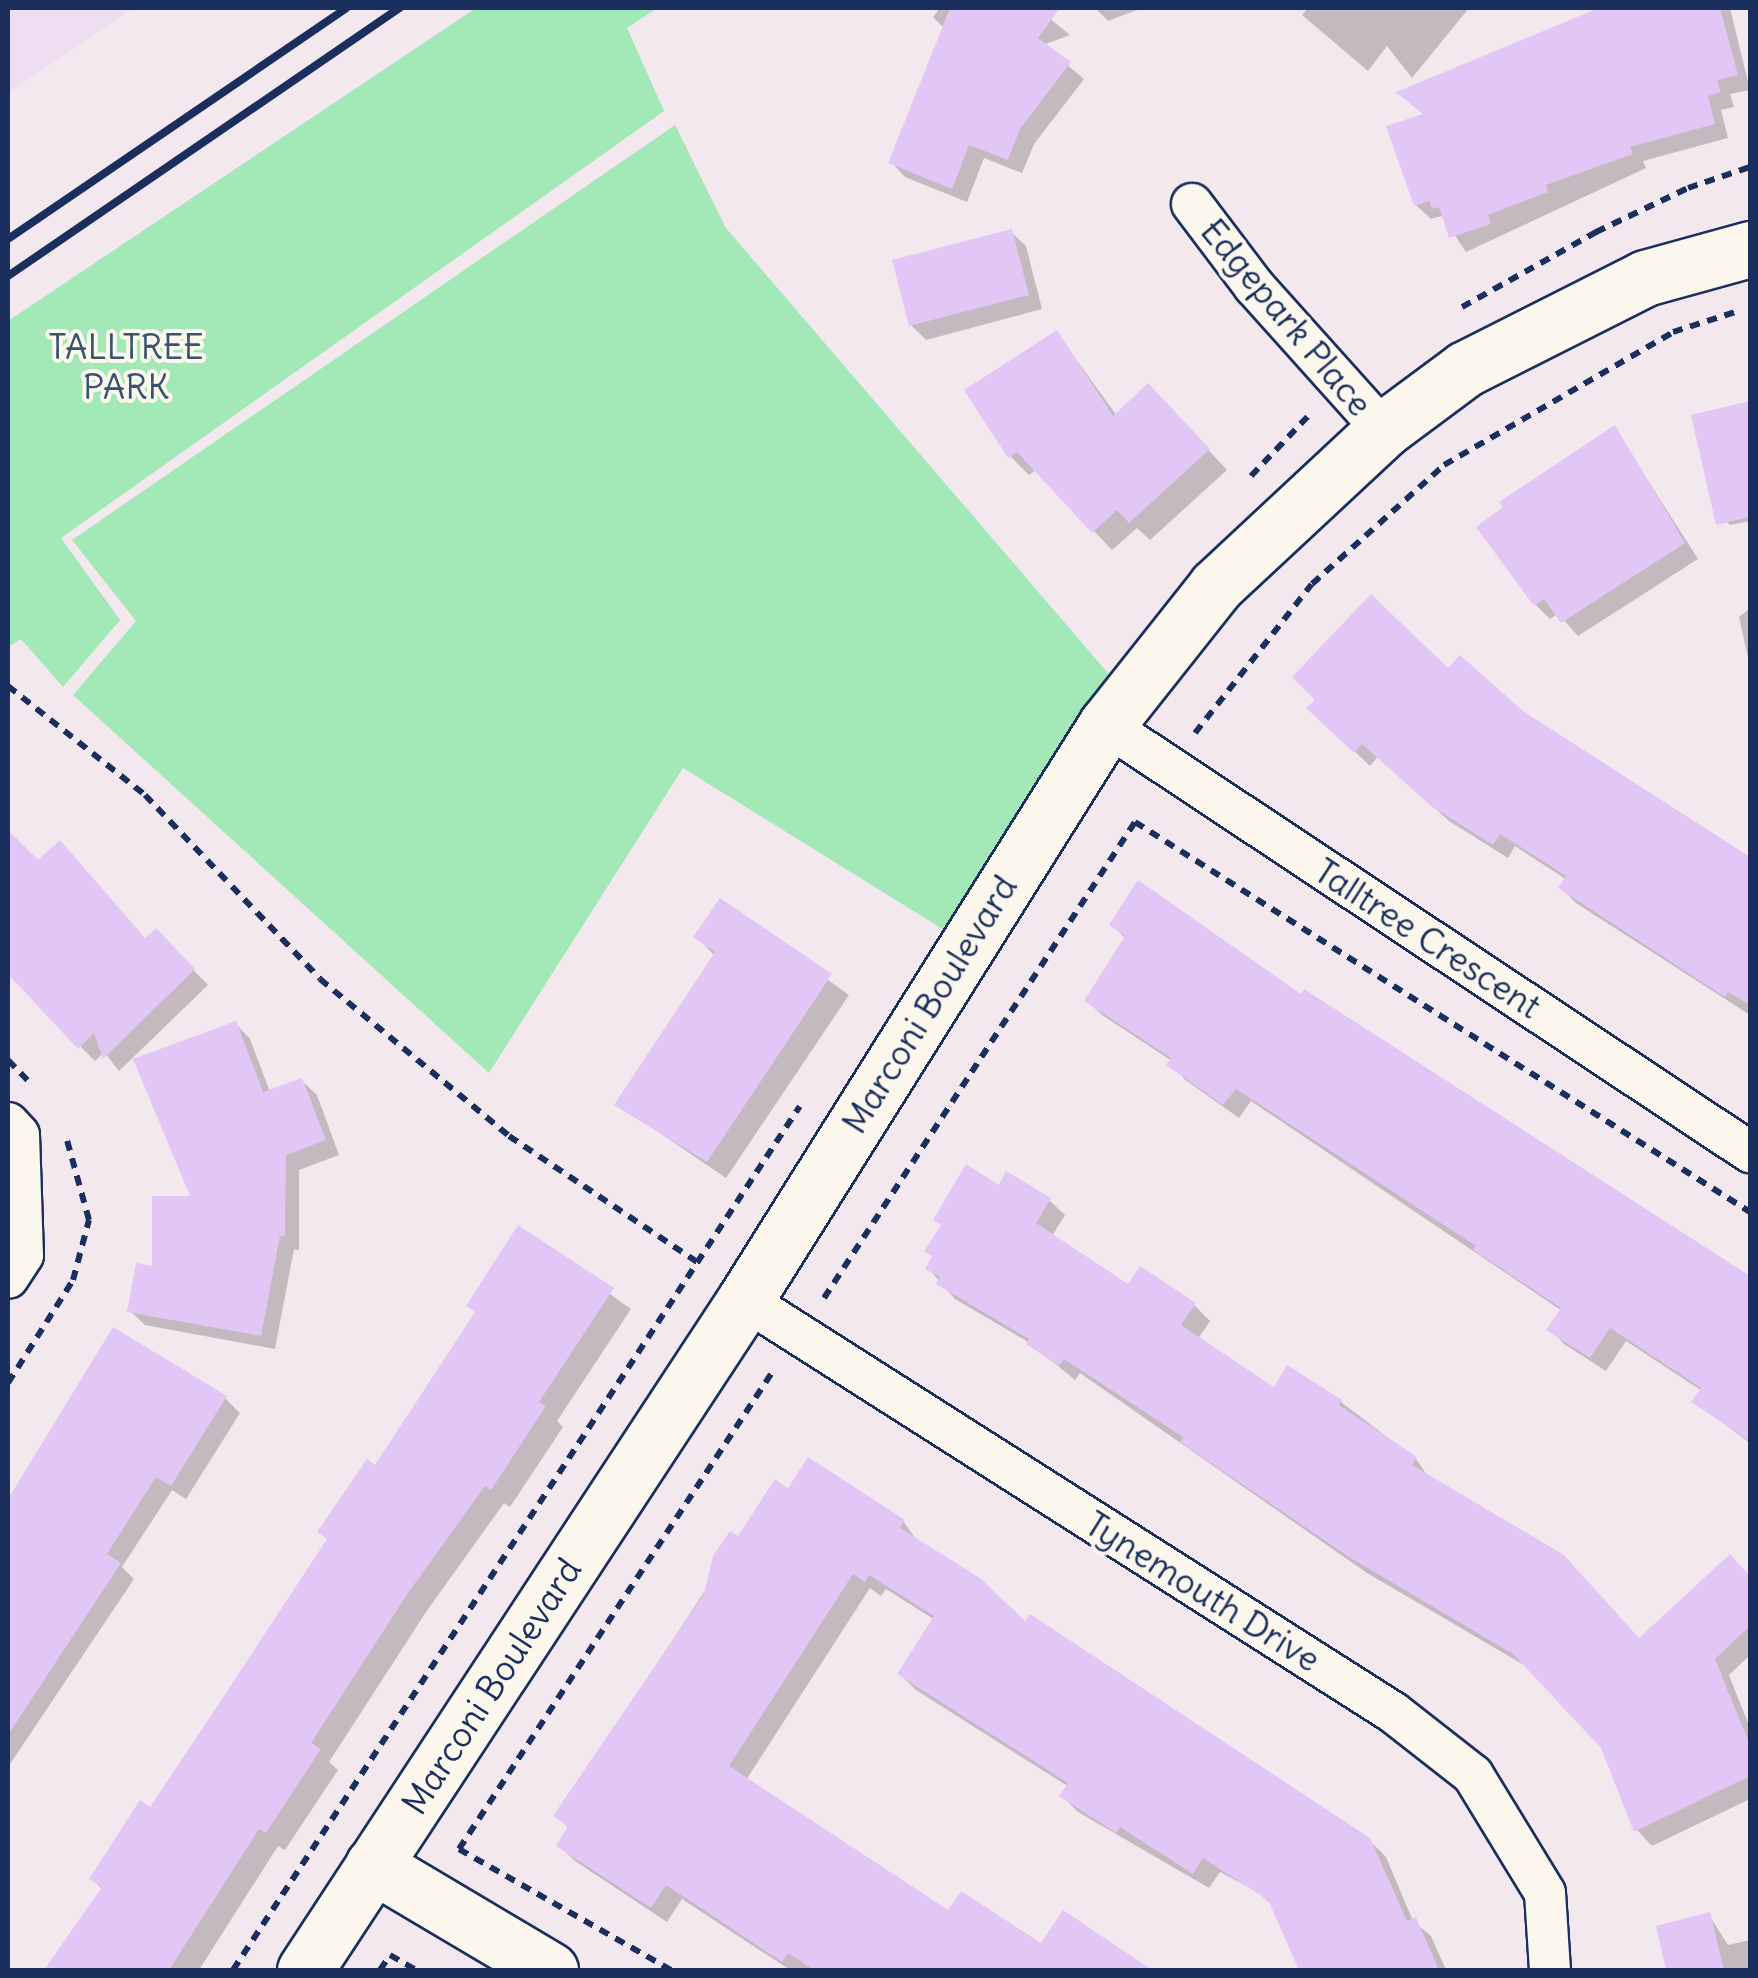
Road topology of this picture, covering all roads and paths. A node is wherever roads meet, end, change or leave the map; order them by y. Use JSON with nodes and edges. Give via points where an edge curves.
{"nodes":[{"id":1,"x":1750,"y":167,"type":"edge"},
{"id":2,"x":1192,"y":204,"type":"dead end"},
{"id":3,"x":1750,"y":248,"type":"edge"},
{"id":4,"x":1750,"y":306,"type":"edge"},
{"id":5,"x":1456,"y":312,"type":"dead end"},
{"id":6,"x":1382,"y":430,"type":"junction"},
{"id":7,"x":8,"y":686,"type":"edge"},
{"id":8,"x":1106,"y":725,"type":"junction"},
{"id":9,"x":1188,"y":742,"type":"dead end"},
{"id":10,"x":8,"y":1123,"type":"edge"},
{"id":11,"x":1750,"y":1152,"type":"edge"},
{"id":12,"x":1750,"y":1212,"type":"edge"},
{"id":13,"x":700,"y":1264,"type":"dead end"},
{"id":14,"x":8,"y":1278,"type":"edge"},
{"id":15,"x":745,"y":1300,"type":"junction"},
{"id":16,"x":821,"y":1303,"type":"dead end"},
{"id":17,"x":779,"y":1362,"type":"dead end"},
{"id":18,"x":373,"y":1864,"type":"junction"},
{"id":19,"x":305,"y":1970,"type":"edge"},
{"id":20,"x":380,"y":1970,"type":"edge"},
{"id":21,"x":416,"y":1970,"type":"edge"},
{"id":22,"x":550,"y":1970,"type":"edge"},
{"id":23,"x":670,"y":1970,"type":"edge"},
{"id":24,"x":1550,"y":1970,"type":"edge"}],
"edges":[{"from":1,"to":5,"type":"path","via":[[1596,232]]},
{"from":2,"to":6,"type":"street","name":"Edgepark Place","via":[[1254,286]]},
{"from":3,"to":6,"type":"street","name":"Marconi Boulevard","via":[[1644,278],[1465,369]]},
{"from":4,"to":9,"type":"path","via":[[1673,332],[1444,465],[1312,584]]},
{"from":6,"to":8,"type":"street","name":"Marconi Boulevard","via":[[1216,586]]},
{"from":7,"to":13,"type":"path","via":[[145,796],[320,980],[509,1136]]},
{"from":8,"to":11,"type":"street","name":"Talltree Crescent"},
{"from":8,"to":15,"type":"street","name":"Marconi Boulevard"},
{"from":10,"to":14,"type":"street","via":[[19,1135],[23,1255]]},
{"from":12,"to":16,"type":"path","via":[[1135,822]]},
{"from":15,"to":18,"type":"street","name":"Marconi Boulevard"},
{"from":15,"to":24,"type":"street","name":"Tynemouth Drive","via":[[1394,1714],[1472,1775],[1545,1894]]},
{"from":17,"to":23,"type":"path","via":[[460,1849]]},
{"from":18,"to":19,"type":"street","name":"Marconi Boulevard"},
{"from":18,"to":22,"type":"street"},
{"from":20,"to":21,"type":"path","via":[[390,1955]]}]}
